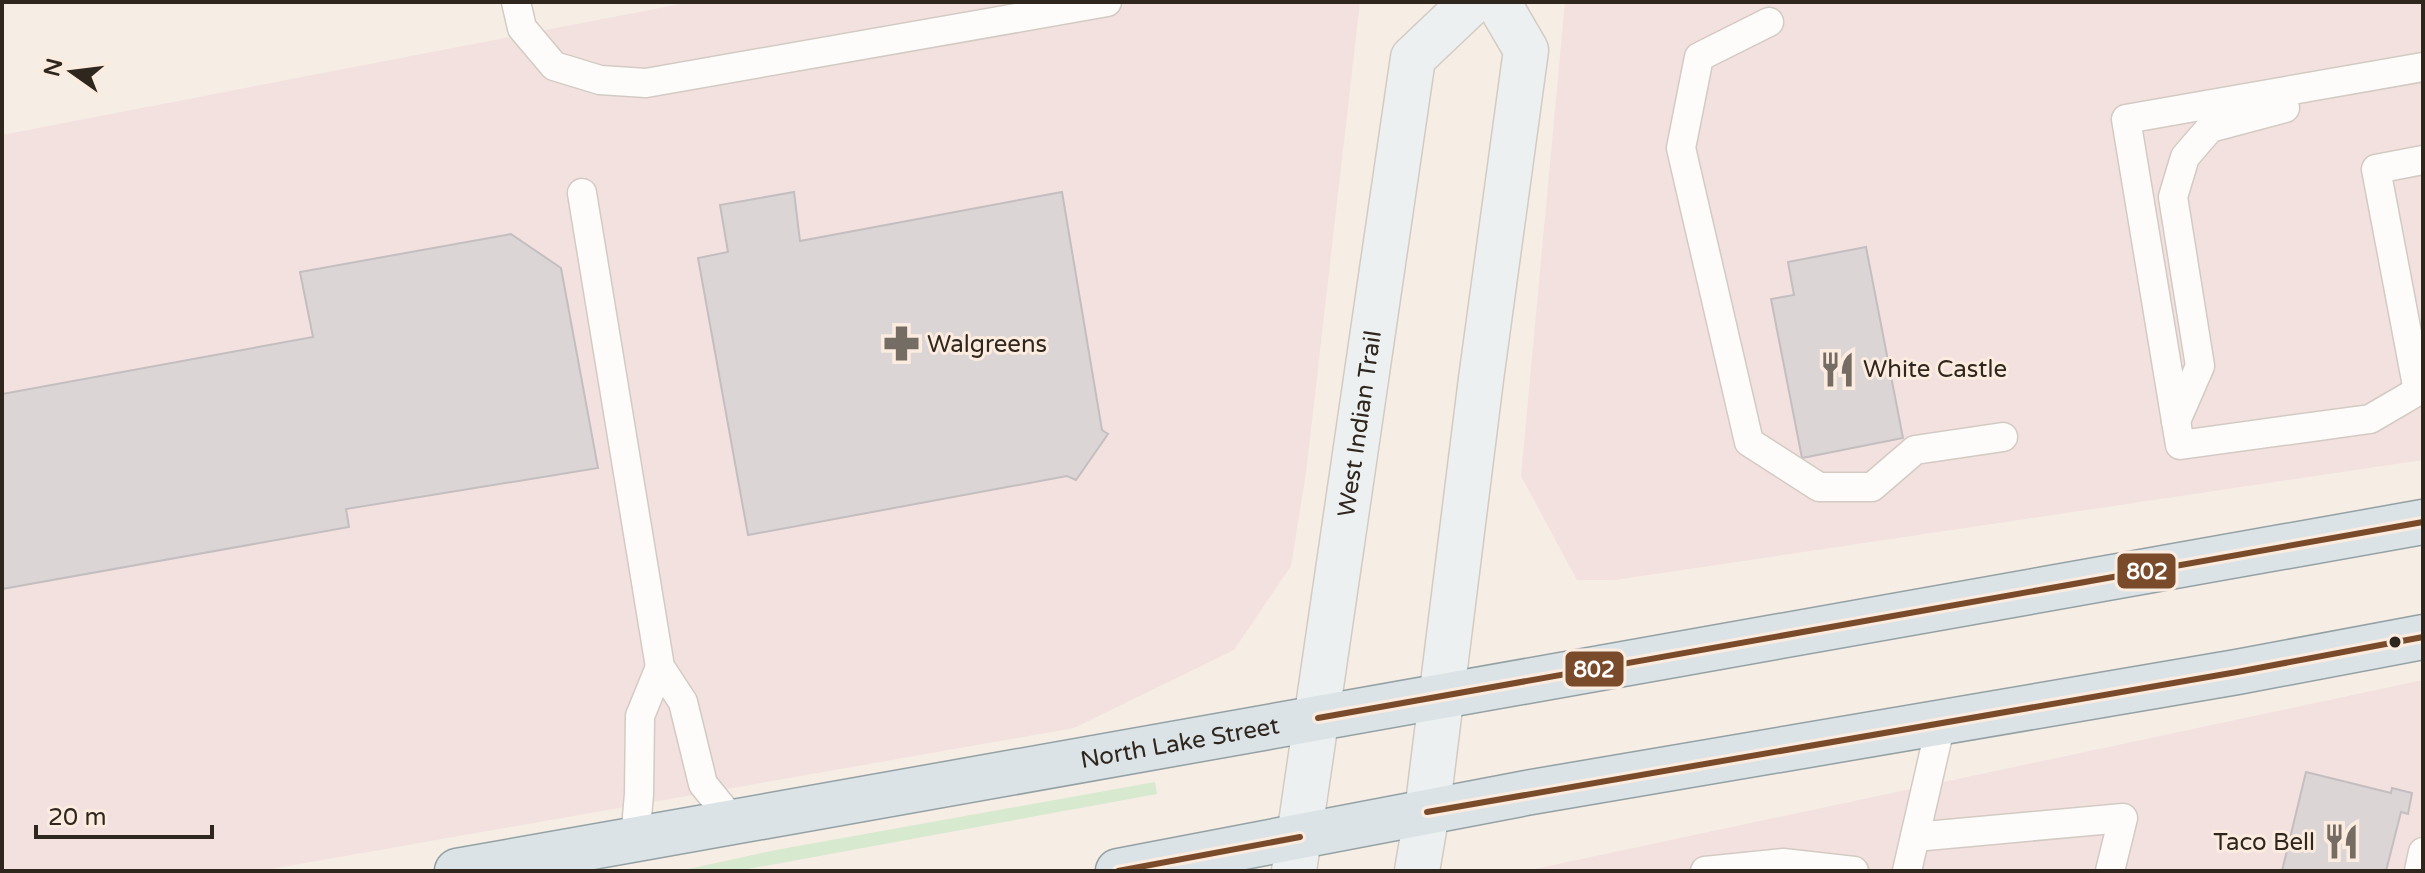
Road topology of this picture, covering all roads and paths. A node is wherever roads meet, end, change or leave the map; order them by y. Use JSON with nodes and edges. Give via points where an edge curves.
{"nodes":[{"id":1,"x":516,"y":2,"type":"edge"},
{"id":2,"x":1107,"y":2,"type":"edge"},
{"id":3,"x":1472,"y":2,"type":"edge"},
{"id":4,"x":1498,"y":2,"type":"edge"},
{"id":5,"x":1769,"y":22,"type":"dead end"},
{"id":6,"x":2415,"y":68,"type":"edge"},
{"id":7,"x":2423,"y":160,"type":"edge"},
{"id":8,"x":582,"y":193,"type":"dead end"},
{"id":9,"x":2420,"y":391,"type":"edge"},
{"id":10,"x":2176,"y":421,"type":"junction"},
{"id":11,"x":2003,"y":437,"type":"dead end"},
{"id":12,"x":2423,"y":522,"type":"edge"},
{"id":13,"x":2423,"y":637,"type":"edge"},
{"id":14,"x":660,"y":667,"type":"junction"},
{"id":15,"x":1442,"y":696,"type":"junction"},
{"id":16,"x":1318,"y":718,"type":"junction"},
{"id":17,"x":1941,"y":723,"type":"junction"},
{"id":18,"x":1427,"y":812,"type":"junction"},
{"id":19,"x":733,"y":821,"type":"junction"},
{"id":20,"x":1915,"y":837,"type":"junction"},
{"id":21,"x":635,"y":839,"type":"junction"},
{"id":22,"x":2423,"y":852,"type":"edge"},
{"id":23,"x":1297,"y":854,"type":"edge"},
{"id":24,"x":457,"y":871,"type":"edge"},
{"id":25,"x":1118,"y":871,"type":"edge"},
{"id":26,"x":1417,"y":871,"type":"edge"},
{"id":27,"x":1705,"y":871,"type":"edge"},
{"id":28,"x":1854,"y":871,"type":"edge"},
{"id":29,"x":1907,"y":871,"type":"edge"},
{"id":30,"x":2110,"y":871,"type":"edge"},
{"id":31,"x":2419,"y":871,"type":"edge"}],
"edges":[{"from":1,"to":2,"type":"lane","via":[[522,28],[554,66],[600,80],[646,83]]},
{"from":3,"to":16,"type":"main road","name":"West Indian Trail","via":[[1413,58]]},
{"from":4,"to":15,"type":"main road","via":[[1526,50]]},
{"from":5,"to":11,"type":"lane","via":[[1699,57],[1681,148],[1749,442],[1819,487],[1872,487],[1915,450]]},
{"from":6,"to":10,"type":"lane","via":[[2347,96],[2210,128],[2185,157],[2173,197],[2200,366]]},
{"from":6,"to":10,"type":"lane","via":[[2126,119]]},
{"from":7,"to":9,"type":"lane","via":[[2376,169]]},
{"from":8,"to":14,"type":"lane"},
{"from":9,"to":10,"type":"lane","via":[[2370,419],[2180,445]]},
{"from":12,"to":15,"type":"main road","name":"North Lake Street"},
{"from":13,"to":17,"type":"main road"},
{"from":14,"to":19,"type":"lane","via":[[683,702],[703,784]]},
{"from":14,"to":21,"type":"lane","via":[[640,716]]},
{"from":15,"to":16,"type":"main road","name":"North Lake Street"},
{"from":15,"to":18,"type":"main road"},
{"from":16,"to":19,"type":"main road","name":"North Lake Street"},
{"from":16,"to":23,"type":"main road","name":"West Indian Trail"},
{"from":17,"to":18,"type":"main road"},
{"from":17,"to":20,"type":"lane"},
{"from":18,"to":23,"type":"main road"},
{"from":18,"to":26,"type":"main road"},
{"from":19,"to":21,"type":"main road","name":"North Lake Street"},
{"from":20,"to":29,"type":"lane"},
{"from":20,"to":30,"type":"lane","via":[[2123,818]]},
{"from":21,"to":24,"type":"main road","name":"North Lake Street"},
{"from":22,"to":31,"type":"lane"},
{"from":23,"to":25,"type":"main road"},
{"from":27,"to":28,"type":"lane","via":[[1783,863]]}]}
